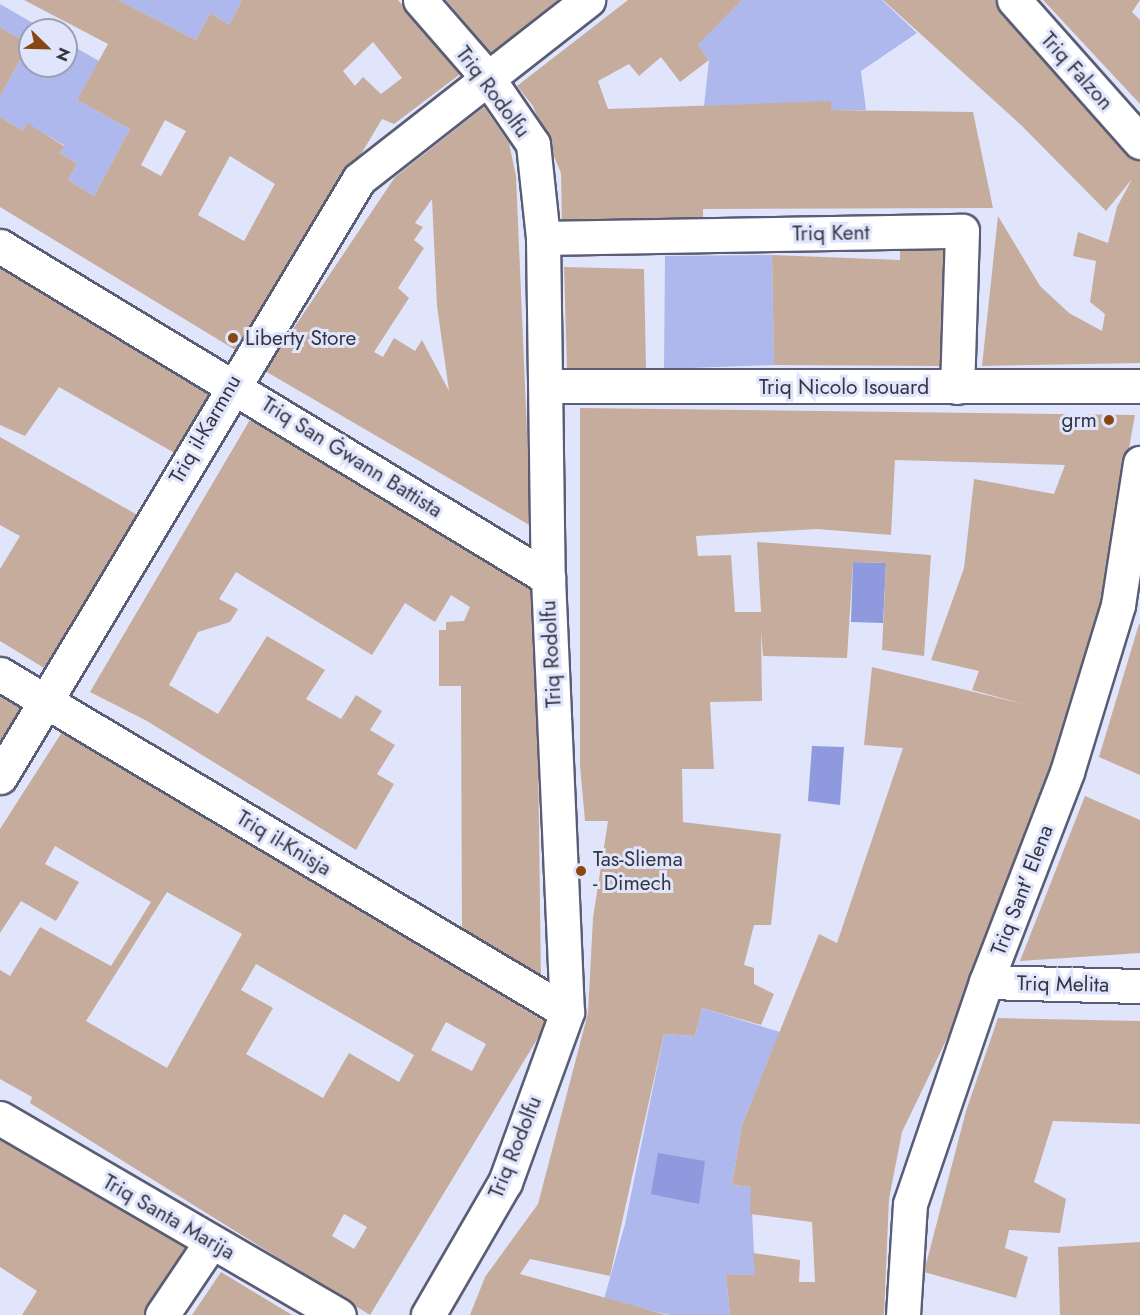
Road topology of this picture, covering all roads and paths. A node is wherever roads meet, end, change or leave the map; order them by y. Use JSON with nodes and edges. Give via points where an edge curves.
{"nodes":[{"id":1,"x":420,"y":0,"type":"edge"},
{"id":2,"x":588,"y":0,"type":"edge"},
{"id":3,"x":1014,"y":0,"type":"edge"},
{"id":4,"x":487,"y":77,"type":"junction"},
{"id":5,"x":1140,"y":142,"type":"edge"},
{"id":6,"x":543,"y":238,"type":"junction"},
{"id":7,"x":0,"y":246,"type":"edge"},
{"id":8,"x":232,"y":382,"type":"junction"},
{"id":9,"x":548,"y":386,"type":"junction"},
{"id":10,"x":1140,"y":386,"type":"edge"},
{"id":11,"x":957,"y":387,"type":"junction"},
{"id":12,"x":1140,"y":463,"type":"edge"},
{"id":13,"x":548,"y":578,"type":"junction"},
{"id":14,"x":0,"y":674,"type":"edge"},
{"id":15,"x":46,"y":701,"type":"junction"},
{"id":16,"x":0,"y":777,"type":"edge"},
{"id":17,"x":986,"y":982,"type":"junction"},
{"id":18,"x":1140,"y":986,"type":"edge"},
{"id":19,"x":567,"y":1012,"type":"junction"},
{"id":20,"x":0,"y":1118,"type":"edge"},
{"id":21,"x":211,"y":1242,"type":"junction"},
{"id":22,"x":162,"y":1315,"type":"edge"},
{"id":23,"x":339,"y":1315,"type":"edge"},
{"id":24,"x":428,"y":1315,"type":"edge"},
{"id":25,"x":903,"y":1315,"type":"edge"}],
"edges":[{"from":1,"to":4,"type":"street","name":"Triq Rodolfu"},
{"from":2,"to":4,"type":"street","name":"Triq il-Karmnu"},
{"from":3,"to":5,"type":"street","name":"Triq Falzon"},
{"from":4,"to":6,"type":"street","name":"Triq Rodolfu","via":[[533,144]]},
{"from":4,"to":8,"type":"street","name":"Triq il-Karmnu","via":[[358,179]]},
{"from":6,"to":9,"type":"street","name":"Triq Rodolfu"},
{"from":6,"to":11,"type":"street","name":"Triq Kent","via":[[962,231]]},
{"from":7,"to":8,"type":"street","name":"Triq San Ġwann Battista"},
{"from":8,"to":13,"type":"street","name":"Triq San Ġwann Battista"},
{"from":8,"to":15,"type":"street","name":"Triq il-Karmnu"},
{"from":9,"to":11,"type":"street","name":"Triq Nicolo Isouard"},
{"from":9,"to":13,"type":"street","name":"Triq Rodolfu"},
{"from":10,"to":11,"type":"street","name":"Triq Nicolo Isouard"},
{"from":12,"to":17,"type":"street","name":"Triq Sant' Elena","via":[[1118,605],[1067,772]]},
{"from":13,"to":19,"type":"street","name":"Triq Rodolfu"},
{"from":14,"to":15,"type":"street","name":"Triq il-Knisja"},
{"from":15,"to":16,"type":"street","name":"Triq il-Karmnu"},
{"from":15,"to":19,"type":"street","name":"Triq il-Knisja"},
{"from":17,"to":18,"type":"street","name":"Triq Melita"},
{"from":17,"to":25,"type":"street","name":"Triq Sant' Elena","via":[[910,1204]]},
{"from":19,"to":24,"type":"street","name":"Triq Rodolfu","via":[[505,1182]]},
{"from":20,"to":21,"type":"street","name":"Triq Santa Marija"},
{"from":21,"to":22,"type":"street"},
{"from":21,"to":23,"type":"street","name":"Triq Santa Marija"}]}
